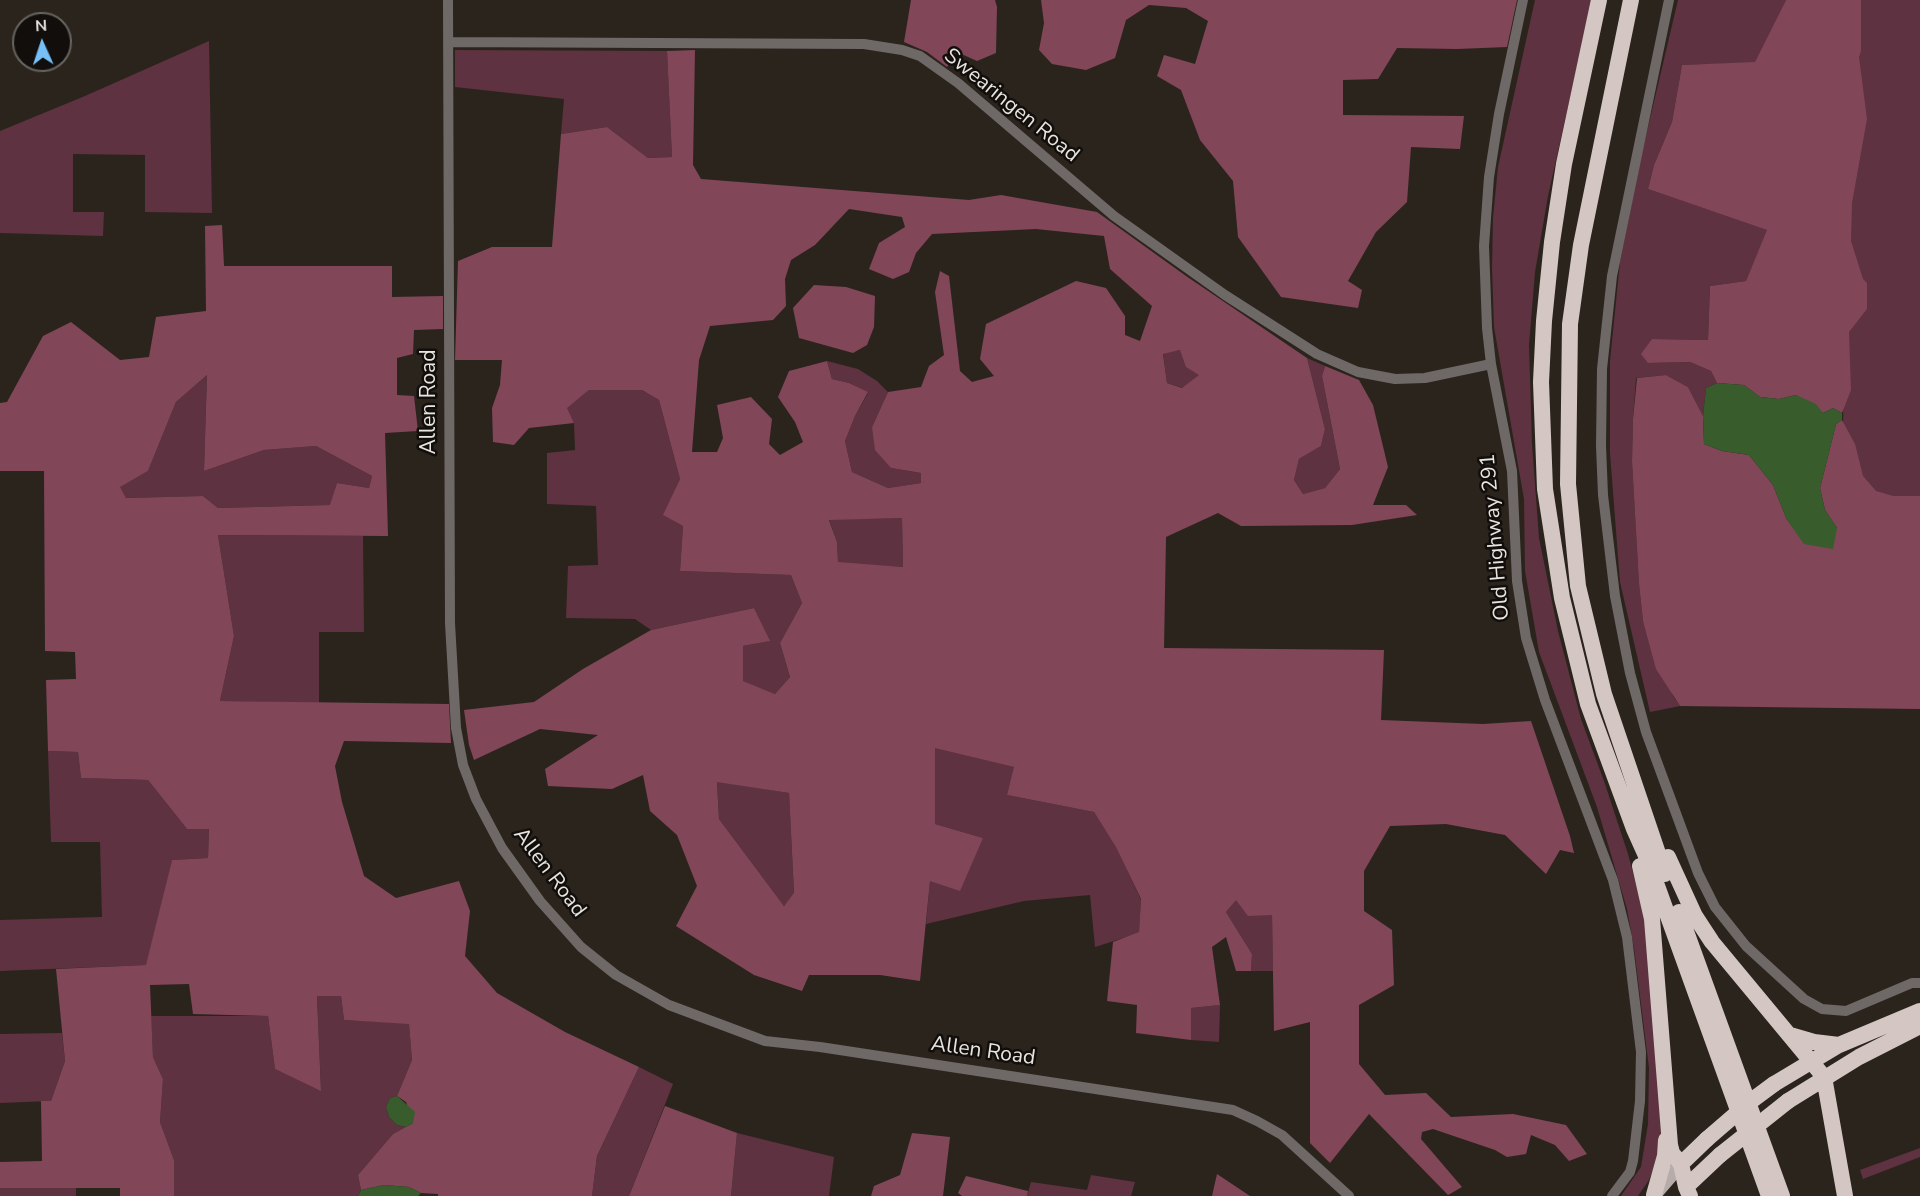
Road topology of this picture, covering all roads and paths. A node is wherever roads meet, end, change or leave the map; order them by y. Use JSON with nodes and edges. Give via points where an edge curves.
{"nodes":[{"id":1,"x":448,"y":0,"type":"edge"},
{"id":2,"x":1523,"y":0,"type":"edge"},
{"id":3,"x":1599,"y":0,"type":"edge"},
{"id":4,"x":1631,"y":0,"type":"edge"},
{"id":5,"x":1669,"y":0,"type":"edge"},
{"id":6,"x":448,"y":42,"type":"junction"},
{"id":7,"x":1491,"y":364,"type":"junction"},
{"id":8,"x":1637,"y":794,"type":"junction"},
{"id":9,"x":1634,"y":830,"type":"junction"},
{"id":10,"x":1920,"y":983,"type":"edge"},
{"id":11,"x":1920,"y":1011,"type":"edge"},
{"id":12,"x":1920,"y":1026,"type":"edge"},
{"id":13,"x":1790,"y":1035,"type":"junction"},
{"id":14,"x":1839,"y":1045,"type":"junction"},
{"id":15,"x":1811,"y":1061,"type":"junction"},
{"id":16,"x":1831,"y":1073,"type":"junction"},
{"id":17,"x":1668,"y":1121,"type":"junction"},
{"id":18,"x":1681,"y":1164,"type":"junction"},
{"id":19,"x":1684,"y":1193,"type":"edge"},
{"id":20,"x":1350,"y":1196,"type":"edge"},
{"id":21,"x":1612,"y":1196,"type":"edge"},
{"id":22,"x":1653,"y":1196,"type":"edge"},
{"id":23,"x":1769,"y":1196,"type":"edge"},
{"id":24,"x":1782,"y":1196,"type":"edge"},
{"id":25,"x":1845,"y":1196,"type":"edge"}],
"edges":[{"from":1,"to":6,"type":"street","name":"Allen Road"},
{"from":2,"to":7,"type":"street","name":"Old Highway 291","via":[[1489,177],[1484,288]]},
{"from":3,"to":9,"type":"highway","via":[[1564,164],[1552,242],[1541,382],[1545,489],[1562,598],[1588,704]]},
{"from":4,"to":8,"type":"highway","via":[[1581,245],[1570,324],[1568,484],[1578,586],[1604,694]]},
{"from":5,"to":10,"type":"street","via":[[1612,276],[1602,369],[1603,495],[1615,596],[1630,673],[1646,732],[1698,873],[1734,933],[1804,999],[1822,1010],[1846,1011]]},
{"from":6,"to":7,"type":"street","name":"Swearingen Road","via":[[864,44],[902,50],[920,56],[958,83],[1114,216],[1317,354],[1358,372],[1395,379],[1425,378]]},
{"from":6,"to":20,"type":"street","name":"Allen Road","via":[[451,642],[456,728],[463,765],[476,799],[502,848],[540,901],[581,947],[616,975],[669,1005],[765,1041],[1233,1110],[1282,1135]]},
{"from":7,"to":21,"type":"street","name":"Old Highway 291","via":[[1512,471],[1517,581],[1526,638],[1545,700],[1613,880],[1627,937],[1641,1052],[1640,1101],[1633,1161]]},
{"from":8,"to":13,"type":"highway","via":[[1695,916]]},
{"from":8,"to":24,"type":"highway"},
{"from":9,"to":17,"type":"highway","via":[[1652,919]]},
{"from":9,"to":23,"type":"highway"},
{"from":11,"to":14,"type":"highway"},
{"from":12,"to":16,"type":"highway"},
{"from":13,"to":14,"type":"highway"},
{"from":13,"to":15,"type":"highway"},
{"from":14,"to":15,"type":"highway"},
{"from":15,"to":16,"type":"highway"},
{"from":15,"to":18,"type":"highway","bridge":true,"via":[[1751,1101]]},
{"from":16,"to":19,"type":"highway","bridge":true,"via":[[1788,1101],[1720,1155]]},
{"from":16,"to":25,"type":"highway","via":[[1830,1102]]},
{"from":17,"to":18,"type":"highway","via":[[1672,1153]]},
{"from":17,"to":22,"type":"highway","via":[[1665,1156]]},
{"from":18,"to":19,"type":"highway"},
{"from":18,"to":22,"type":"main road"}]}
